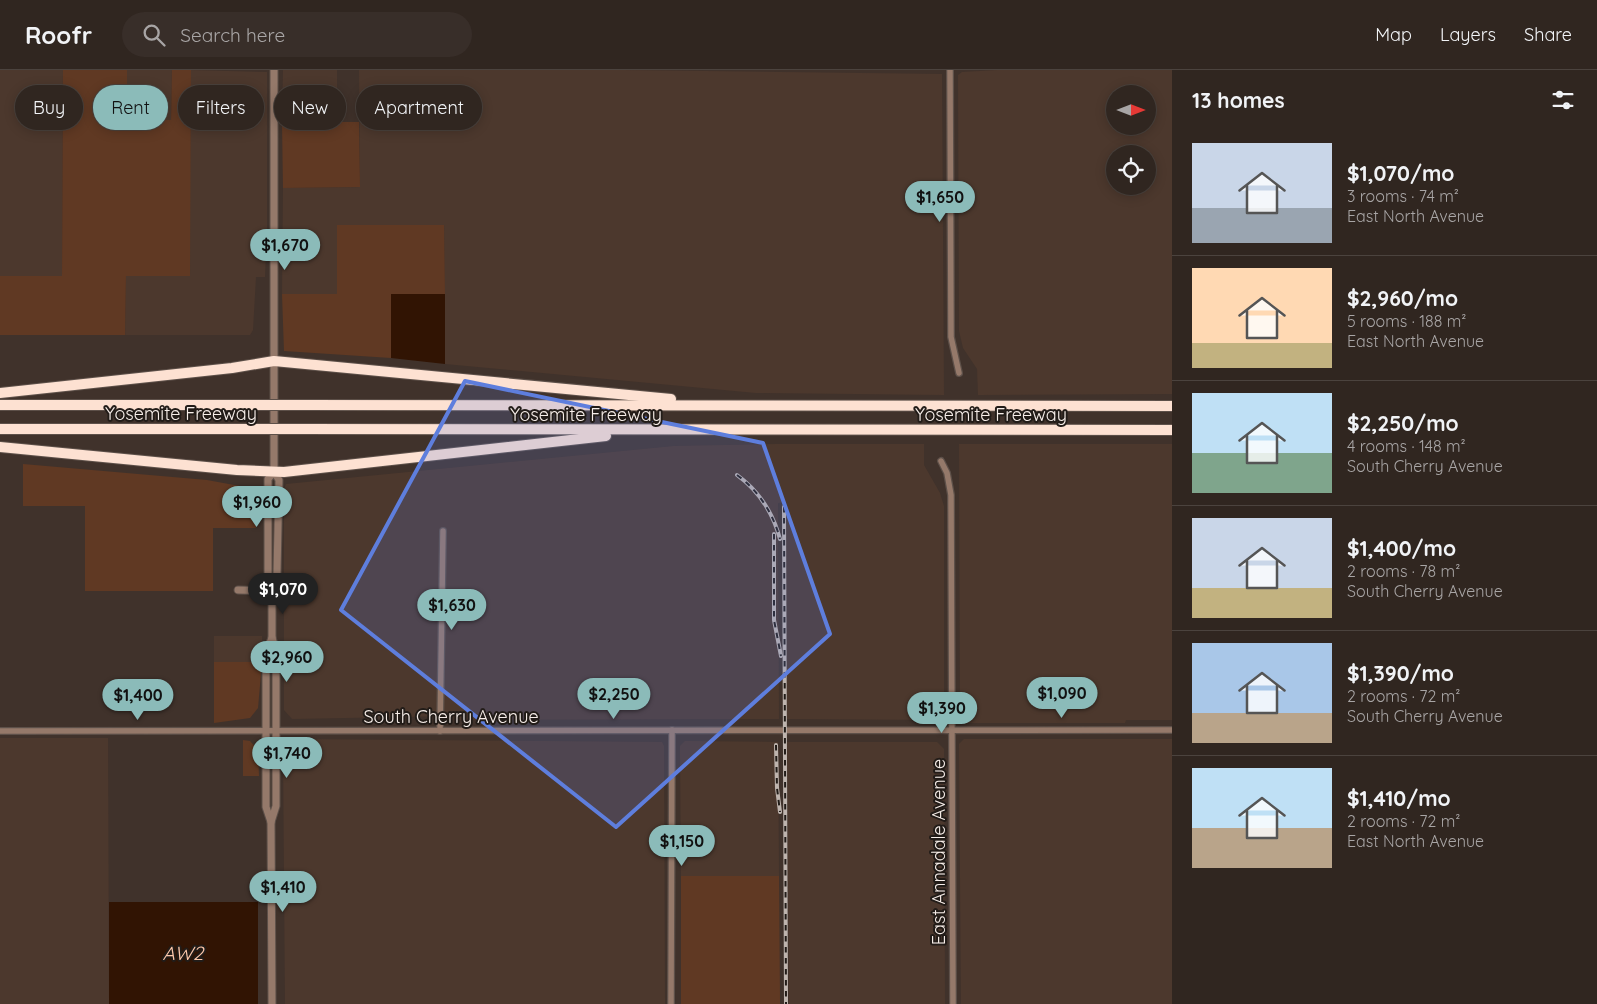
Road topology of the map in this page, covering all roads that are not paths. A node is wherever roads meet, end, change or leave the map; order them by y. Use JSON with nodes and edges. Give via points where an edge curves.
{"nodes":[{"id":1,"x":274,"y":70,"type":"edge"},
{"id":2,"x":950,"y":70,"type":"edge"},
{"id":3,"x":274,"y":361,"type":"junction"},
{"id":4,"x":960,"y":373,"type":"dead end"},
{"id":5,"x":0,"y":393,"type":"edge"},
{"id":6,"x":719,"y":404,"type":"junction"},
{"id":7,"x":0,"y":405,"type":"edge"},
{"id":8,"x":1172,"y":406,"type":"edge"},
{"id":9,"x":0,"y":429,"type":"edge"},
{"id":10,"x":1172,"y":430,"type":"edge"},
{"id":11,"x":687,"y":431,"type":"junction"},
{"id":12,"x":0,"y":447,"type":"edge"},
{"id":13,"x":941,"y":461,"type":"dead end"},
{"id":14,"x":274,"y":472,"type":"junction"},
{"id":15,"x":443,"y":531,"type":"dead end"},
{"id":16,"x":238,"y":590,"type":"dead end"},
{"id":17,"x":272,"y":591,"type":"junction"},
{"id":18,"x":272,"y":638,"type":"junction"},
{"id":19,"x":672,"y":730,"type":"junction"},
{"id":20,"x":952,"y":730,"type":"junction"},
{"id":21,"x":1172,"y":730,"type":"edge"},
{"id":22,"x":0,"y":731,"type":"edge"},
{"id":23,"x":265,"y":731,"type":"junction"},
{"id":24,"x":276,"y":731,"type":"junction"},
{"id":25,"x":440,"y":731,"type":"junction"},
{"id":26,"x":271,"y":822,"type":"junction"},
{"id":27,"x":272,"y":1004,"type":"edge"},
{"id":28,"x":671,"y":1004,"type":"edge"},
{"id":29,"x":953,"y":1004,"type":"edge"}],
"edges":[{"from":1,"to":3,"type":"street"},
{"from":2,"to":4,"type":"street","via":[[951,337]]},
{"from":3,"to":5,"type":"highway"},
{"from":3,"to":6,"type":"highway"},
{"from":3,"to":14,"type":"street"},
{"from":6,"to":7,"type":"highway","name":"Yosemite Freeway","bridge":true},
{"from":6,"to":8,"type":"highway","name":"Yosemite Freeway"},
{"from":9,"to":11,"type":"highway","name":"Yosemite Freeway","bridge":true},
{"from":10,"to":11,"type":"highway","name":"Yosemite Freeway"},
{"from":11,"to":14,"type":"highway","via":[[548,441]]},
{"from":12,"to":14,"type":"highway"},
{"from":13,"to":20,"type":"street","name":"East Annadale Avenue","via":[[951,495]]},
{"from":14,"to":17,"type":"street","via":[[279,480],[278,540],[277,573]]},
{"from":14,"to":17,"type":"street","via":[[268,480],[268,574]]},
{"from":15,"to":25,"type":"street"},
{"from":16,"to":17,"type":"street"},
{"from":17,"to":18,"type":"street"},
{"from":18,"to":23,"type":"street","via":[[267,650]]},
{"from":18,"to":24,"type":"street","via":[[276,650]]},
{"from":19,"to":20,"type":"street","name":"South Cherry Avenue"},
{"from":19,"to":25,"type":"street","name":"South Cherry Avenue"},
{"from":19,"to":28,"type":"street"},
{"from":20,"to":21,"type":"street","name":"South Cherry Avenue"},
{"from":20,"to":29,"type":"street","name":"East Annadale Avenue"},
{"from":22,"to":23,"type":"street","name":"South Cherry Avenue"},
{"from":23,"to":24,"type":"street","name":"South Cherry Avenue"},
{"from":23,"to":26,"type":"street","via":[[266,807]]},
{"from":24,"to":25,"type":"street","name":"South Cherry Avenue"},
{"from":24,"to":26,"type":"street","via":[[276,806]]},
{"from":26,"to":27,"type":"street"}]}
